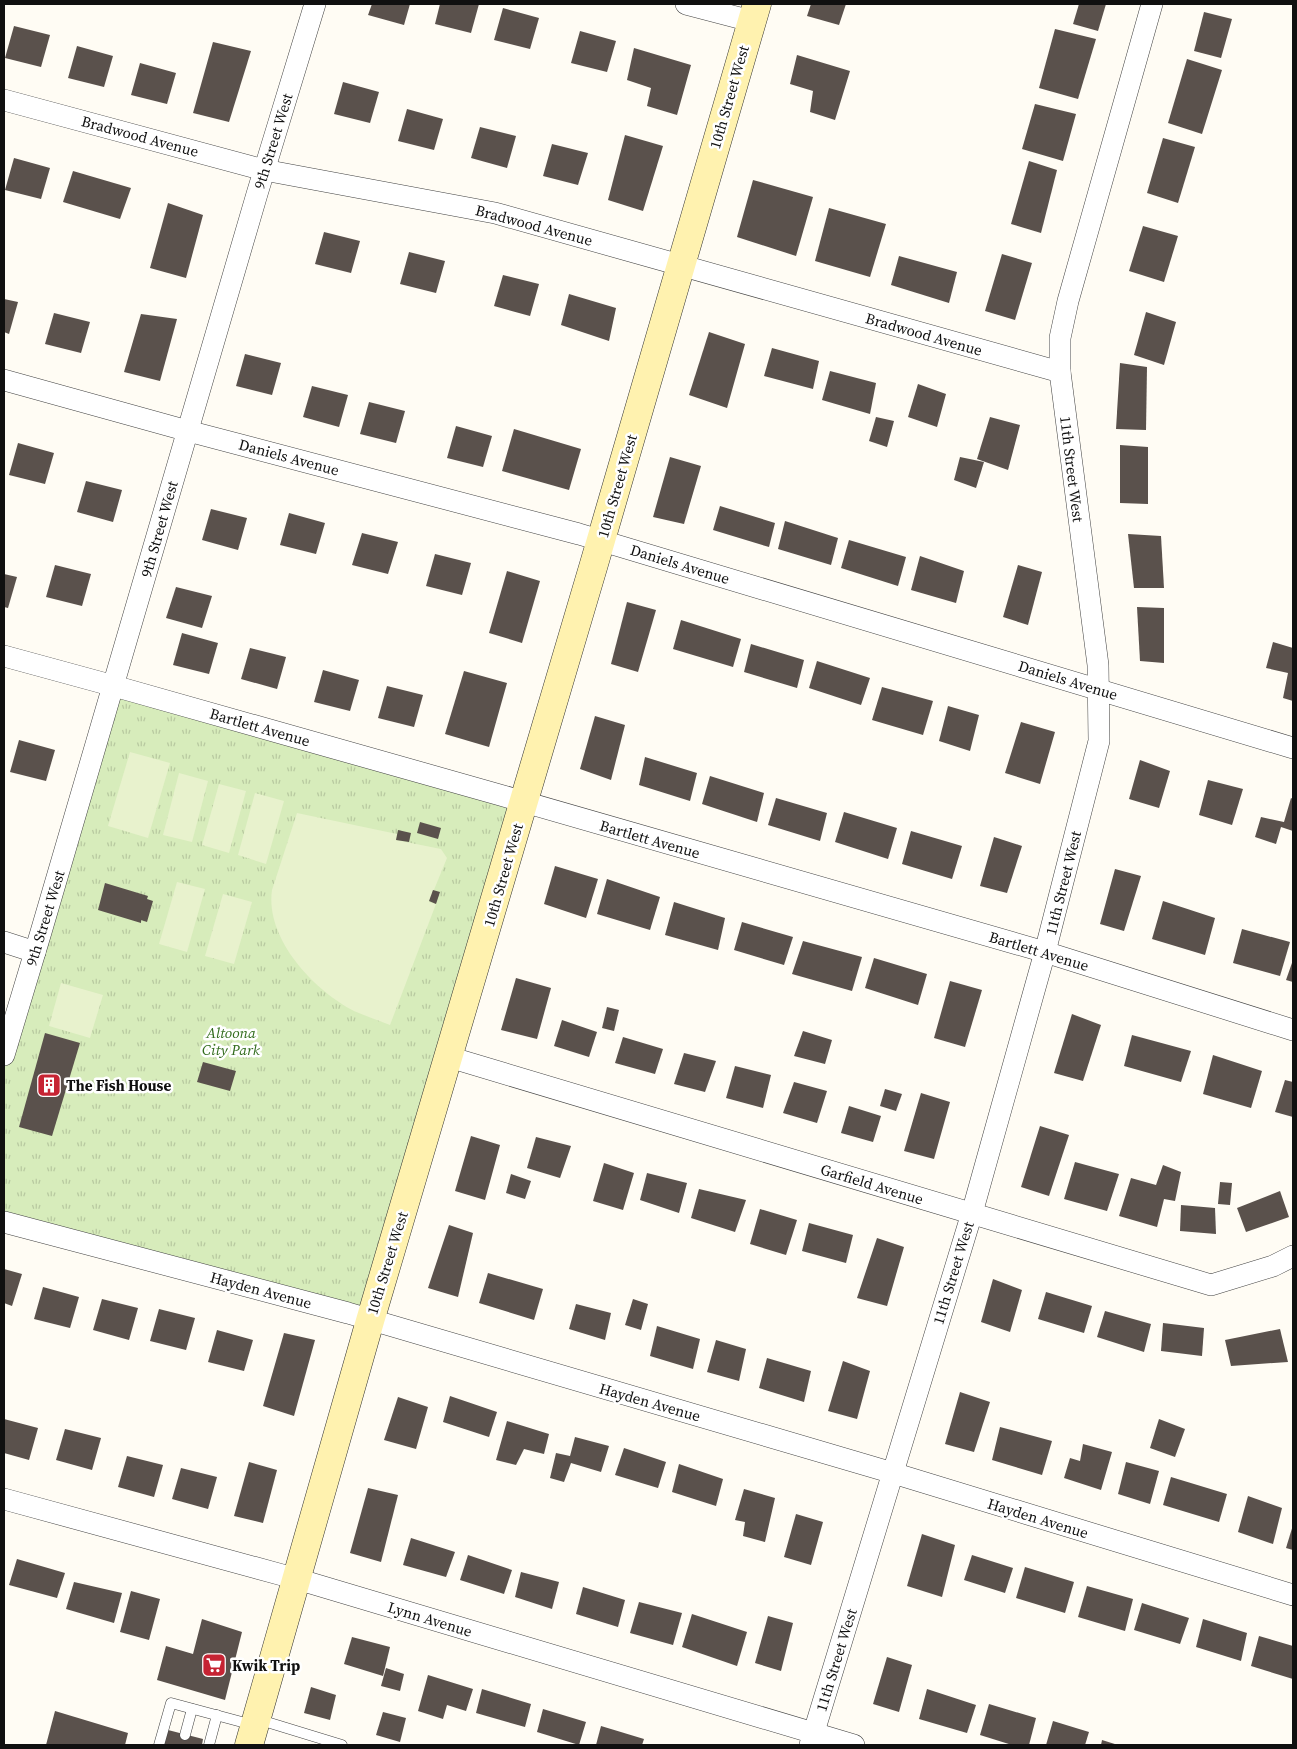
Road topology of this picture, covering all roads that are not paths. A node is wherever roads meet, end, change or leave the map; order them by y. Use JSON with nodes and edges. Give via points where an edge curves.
{"nodes":[{"id":1,"x":315,"y":4,"type":"edge"},
{"id":2,"x":686,"y":4,"type":"edge"},
{"id":3,"x":1152,"y":4,"type":"edge"},
{"id":4,"x":754,"y":12,"type":"edge"},
{"id":5,"x":4,"y":100,"type":"edge"},
{"id":6,"x":264,"y":170,"type":"junction"},
{"id":7,"x":680,"y":264,"type":"junction"},
{"id":8,"x":1060,"y":372,"type":"junction"},
{"id":9,"x":4,"y":380,"type":"edge"},
{"id":10,"x":188,"y":431,"type":"junction"},
{"id":11,"x":601,"y":540,"type":"junction"},
{"id":12,"x":4,"y":656,"type":"edge"},
{"id":13,"x":114,"y":686,"type":"junction"},
{"id":14,"x":1099,"y":689,"type":"junction"},
{"id":15,"x":1293,"y":748,"type":"edge"},
{"id":16,"x":524,"y":802,"type":"junction"},
{"id":17,"x":4,"y":942,"type":"edge"},
{"id":18,"x":35,"y":952,"type":"junction"},
{"id":19,"x":1045,"y":952,"type":"junction"},
{"id":20,"x":1293,"y":1030,"type":"edge"},
{"id":21,"x":4,"y":1055,"type":"edge"},
{"id":22,"x":449,"y":1057,"type":"junction"},
{"id":23,"x":972,"y":1213,"type":"junction"},
{"id":24,"x":4,"y":1222,"type":"edge"},
{"id":25,"x":1293,"y":1256,"type":"edge"},
{"id":26,"x":370,"y":1321,"type":"junction"},
{"id":27,"x":893,"y":1474,"type":"junction"},
{"id":28,"x":4,"y":1499,"type":"edge"},
{"id":29,"x":297,"y":1579,"type":"junction"},
{"id":30,"x":1293,"y":1595,"type":"edge"},
{"id":31,"x":192,"y":1709,"type":"junction"},
{"id":32,"x":217,"y":1715,"type":"junction"},
{"id":33,"x":253,"y":1730,"type":"edge"},
{"id":34,"x":185,"y":1735,"type":"dead end"},
{"id":35,"x":812,"y":1739,"type":"edge"},
{"id":36,"x":159,"y":1745,"type":"edge"},
{"id":37,"x":209,"y":1745,"type":"edge"},
{"id":38,"x":342,"y":1745,"type":"edge"},
{"id":39,"x":854,"y":1745,"type":"edge"}],
"edges":[{"from":1,"to":6,"type":"street","name":"9th Street West"},
{"from":2,"to":4,"type":"street"},
{"from":3,"to":8,"type":"street","name":"11th Street West","via":[[1068,301],[1060,338]]},
{"from":4,"to":7,"type":"street","name":"10th Street West"},
{"from":5,"to":6,"type":"street","name":"Bradwood Avenue"},
{"from":6,"to":7,"type":"street","name":"Bradwood Avenue","via":[[495,213]]},
{"from":6,"to":10,"type":"street","name":"9th Street West"},
{"from":7,"to":8,"type":"street","name":"Bradwood Avenue"},
{"from":7,"to":11,"type":"street","name":"10th Street West"},
{"from":8,"to":14,"type":"street","name":"11th Street West"},
{"from":9,"to":10,"type":"street","name":"Daniels Avenue"},
{"from":10,"to":11,"type":"street","name":"Daniels Avenue"},
{"from":10,"to":13,"type":"street","name":"9th Street West"},
{"from":11,"to":14,"type":"street","name":"Daniels Avenue"},
{"from":11,"to":16,"type":"street","name":"10th Street West"},
{"from":12,"to":13,"type":"street","name":"Bartlett Avenue"},
{"from":13,"to":16,"type":"street","name":"Bartlett Avenue"},
{"from":13,"to":18,"type":"street","name":"9th Street West"},
{"from":14,"to":15,"type":"street","name":"Daniels Avenue"},
{"from":14,"to":19,"type":"street","name":"11th Street West","via":[[1099,740]]},
{"from":16,"to":19,"type":"street","name":"Bartlett Avenue"},
{"from":16,"to":22,"type":"street","name":"10th Street West"},
{"from":17,"to":18,"type":"street"},
{"from":18,"to":21,"type":"street","name":"9th Street West","via":[[14,1009]]},
{"from":19,"to":20,"type":"street","name":"Bartlett Avenue"},
{"from":19,"to":23,"type":"street","name":"11th Street West"},
{"from":22,"to":23,"type":"street","name":"Garfield Avenue"},
{"from":22,"to":26,"type":"street","name":"10th Street West"},
{"from":23,"to":25,"type":"street","name":"Garfield Avenue","via":[[1211,1285],[1273,1266]]},
{"from":23,"to":27,"type":"street","name":"11th Street West"},
{"from":24,"to":26,"type":"street","name":"Hayden Avenue"},
{"from":26,"to":27,"type":"street","name":"Hayden Avenue"},
{"from":26,"to":29,"type":"street","name":"10th Street West"},
{"from":27,"to":30,"type":"street","name":"Hayden Avenue"},
{"from":27,"to":35,"type":"street","name":"11th Street West"},
{"from":28,"to":29,"type":"street","name":"Lynn Avenue"},
{"from":29,"to":33,"type":"street","name":"10th Street West"},
{"from":29,"to":35,"type":"street","name":"Lynn Avenue"},
{"from":31,"to":32,"type":"lane"},
{"from":31,"to":34,"type":"lane"},
{"from":31,"to":36,"type":"lane","via":[[171,1702]]},
{"from":32,"to":33,"type":"lane"},
{"from":32,"to":37,"type":"lane"},
{"from":33,"to":38,"type":"lane"},
{"from":35,"to":39,"type":"street","name":"Lynn Avenue"}]}
